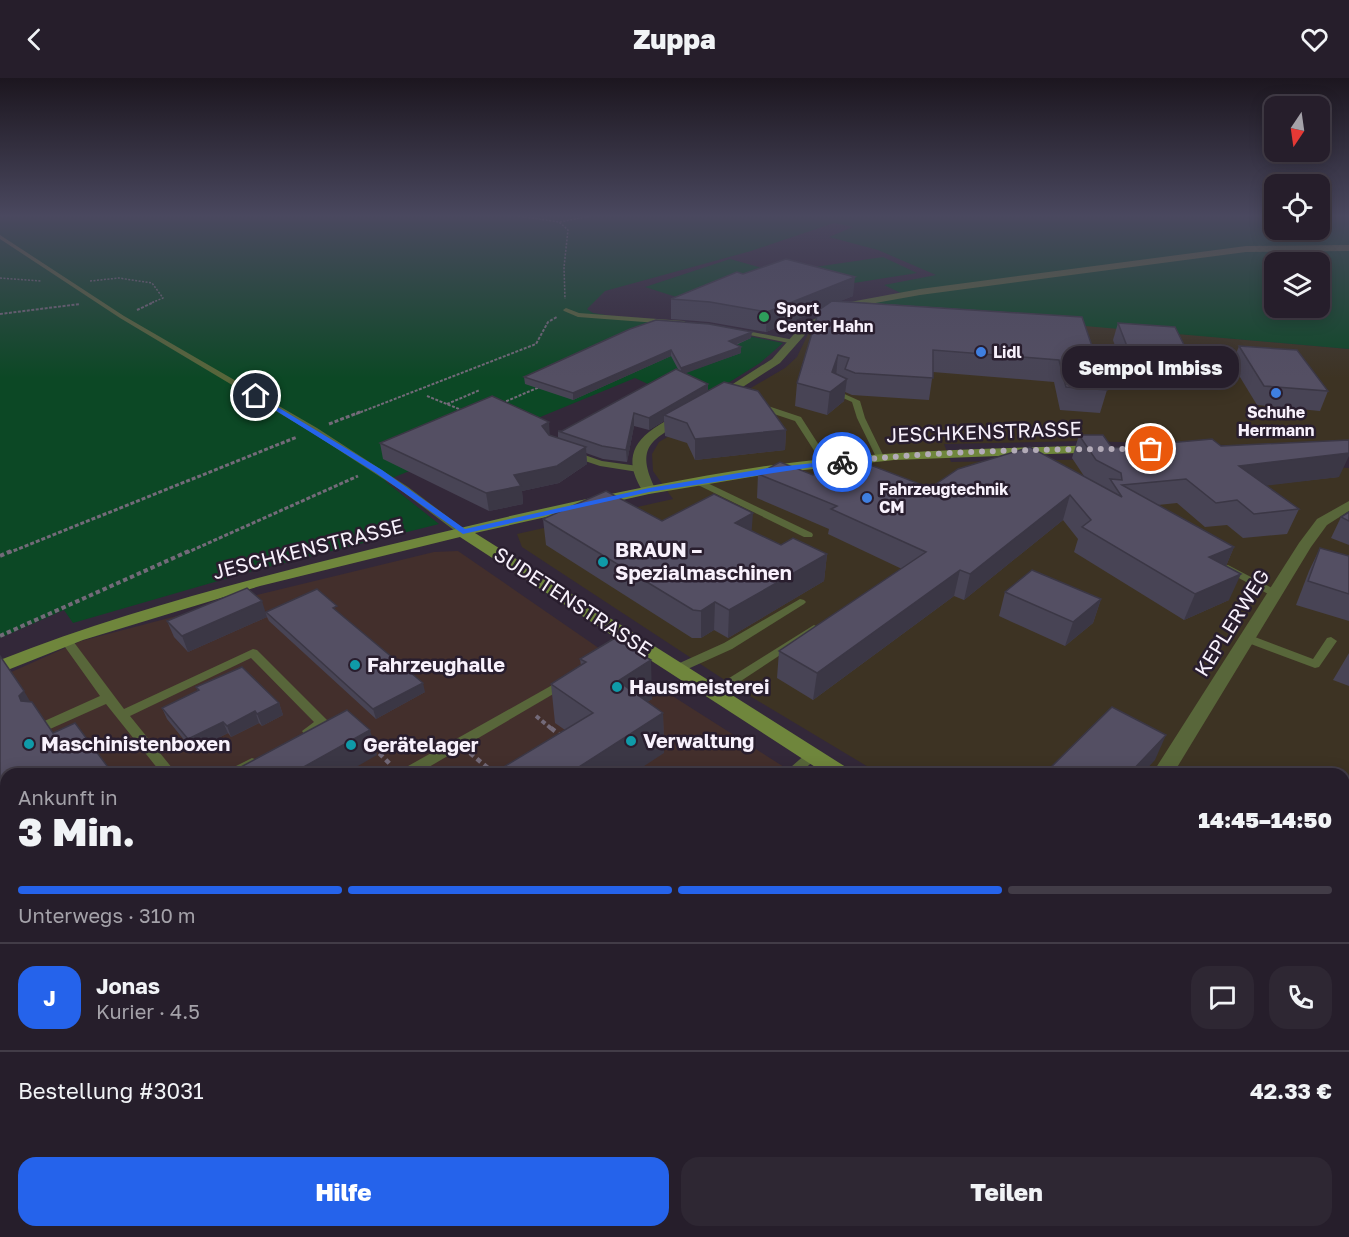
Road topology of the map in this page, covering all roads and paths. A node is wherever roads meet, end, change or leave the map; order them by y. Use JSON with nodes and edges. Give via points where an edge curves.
{"nodes":[{"id":1,"x":50,"y":270,"type":"edge"},
{"id":2,"x":564,"y":270,"type":"edge"},
{"id":3,"x":1081,"y":270,"type":"edge"},
{"id":4,"x":99,"y":302,"type":"junction"},
{"id":5,"x":566,"y":310,"type":"junction"},
{"id":6,"x":833,"y":312,"type":"junction"},
{"id":7,"x":0,"y":314,"type":"edge"},
{"id":8,"x":850,"y":316,"type":"edge"},
{"id":9,"x":692,"y":324,"type":"edge"},
{"id":10,"x":729,"y":329,"type":"edge"},
{"id":11,"x":794,"y":342,"type":"junction"},
{"id":12,"x":840,"y":381,"type":"edge"},
{"id":13,"x":550,"y":383,"type":"edge"},
{"id":14,"x":480,"y":390,"type":"dead end"},
{"id":15,"x":427,"y":396,"type":"dead end"},
{"id":16,"x":750,"y":403,"type":"edge"},
{"id":17,"x":446,"y":404,"type":"junction"},
{"id":18,"x":495,"y":406,"type":"edge"},
{"id":19,"x":465,"y":412,"type":"edge"},
{"id":20,"x":314,"y":430,"type":"junction"},
{"id":21,"x":1113,"y":449,"type":"edge"},
{"id":22,"x":563,"y":450,"type":"edge"},
{"id":23,"x":880,"y":457,"type":"junction"},
{"id":24,"x":827,"y":464,"type":"junction"},
{"id":25,"x":375,"y":469,"type":"junction"},
{"id":26,"x":639,"y":469,"type":"junction"},
{"id":27,"x":699,"y":482,"type":"junction"},
{"id":28,"x":649,"y":490,"type":"junction"},
{"id":29,"x":1349,"y":505,"type":"edge"},
{"id":30,"x":463,"y":532,"type":"junction"},
{"id":31,"x":808,"y":535,"type":"dead end"},
{"id":32,"x":1304,"y":546,"type":"junction"},
{"id":33,"x":1322,"y":553,"type":"edge"},
{"id":34,"x":0,"y":556,"type":"edge"},
{"id":35,"x":1217,"y":562,"type":"edge"},
{"id":36,"x":1274,"y":593,"type":"junction"},
{"id":37,"x":800,"y":602,"type":"dead end"},
{"id":38,"x":825,"y":621,"type":"edge"},
{"id":39,"x":0,"y":636,"type":"edge"},
{"id":40,"x":1247,"y":638,"type":"junction"},
{"id":41,"x":66,"y":640,"type":"junction"},
{"id":42,"x":1331,"y":640,"type":"dead end"},
{"id":43,"x":634,"y":641,"type":"junction"},
{"id":44,"x":618,"y":651,"type":"edge"},
{"id":45,"x":0,"y":667,"type":"edge"},
{"id":46,"x":677,"y":669,"type":"junction"},
{"id":47,"x":573,"y":677,"type":"edge"},
{"id":48,"x":714,"y":693,"type":"junction"},
{"id":49,"x":108,"y":698,"type":"junction"},
{"id":50,"x":524,"y":706,"type":"junction"},
{"id":51,"x":121,"y":714,"type":"junction"},
{"id":52,"x":45,"y":726,"type":"edge"},
{"id":53,"x":292,"y":740,"type":"edge"},
{"id":54,"x":570,"y":743,"type":"edge"},
{"id":55,"x":370,"y":744,"type":"edge"},
{"id":56,"x":458,"y":744,"type":"junction"},
{"id":57,"x":812,"y":756,"type":"junction"},
{"id":58,"x":262,"y":757,"type":"edge"},
{"id":59,"x":393,"y":767,"type":"dead end"},
{"id":60,"x":165,"y":768,"type":"edge"},
{"id":61,"x":243,"y":768,"type":"edge"},
{"id":62,"x":416,"y":768,"type":"edge"},
{"id":63,"x":488,"y":768,"type":"edge"},
{"id":64,"x":797,"y":768,"type":"edge"},
{"id":65,"x":832,"y":768,"type":"edge"},
{"id":66,"x":1170,"y":768,"type":"edge"}],
"edges":[{"from":1,"to":4,"type":"lane","name":"SUDETENSTRASSE"},
{"from":2,"to":5,"type":"path"},
{"from":3,"to":6,"type":"street","via":[[895,295]]},
{"from":4,"to":7,"type":"path"},
{"from":4,"to":20,"type":"lane","name":"SUDETENSTRASSE"},
{"from":5,"to":9,"type":"lane","via":[[578,315]]},
{"from":5,"to":20,"type":"path","via":[[549,322],[536,344]]},
{"from":6,"to":8,"type":"lane"},
{"from":6,"to":11,"type":"street","via":[[806,327]]},
{"from":10,"to":11,"type":"lane"},
{"from":11,"to":26,"type":"street","via":[[765,370],[726,396],[657,432],[639,454]]},
{"from":12,"to":23,"type":"lane","via":[[836,393],[856,401]]},
{"from":13,"to":18,"type":"path"},
{"from":14,"to":17,"type":"path"},
{"from":15,"to":17,"type":"path"},
{"from":16,"to":24,"type":"lane","via":[[798,419]]},
{"from":17,"to":19,"type":"path"},
{"from":20,"to":25,"type":"lane","name":"SUDETENSTRASSE"},
{"from":20,"to":34,"type":"path"},
{"from":21,"to":23,"type":"street","name":"JESCHKENSTRASSE","via":[[1037,455]]},
{"from":22,"to":26,"type":"lane","via":[[600,463]]},
{"from":23,"to":24,"type":"street","name":"JESCHKENSTRASSE"},
{"from":24,"to":27,"type":"street","name":"JESCHKENSTRASSE"},
{"from":25,"to":30,"type":"lane","name":"SUDETENSTRASSE"},
{"from":25,"to":39,"type":"path"},
{"from":26,"to":28,"type":"street"},
{"from":27,"to":28,"type":"street","name":"JESCHKENSTRASSE"},
{"from":27,"to":31,"type":"lane"},
{"from":28,"to":30,"type":"street","name":"JESCHKENSTRASSE"},
{"from":29,"to":32,"type":"street","name":"KEPLERWEG","via":[[1322,522]]},
{"from":30,"to":41,"type":"street","name":"JESCHKENSTRASSE","via":[[254,583]]},
{"from":30,"to":43,"type":"street","name":"SUDETENSTRASSE"},
{"from":32,"to":33,"type":"street"},
{"from":32,"to":36,"type":"street","name":"KEPLERWEG"},
{"from":35,"to":36,"type":"lane"},
{"from":36,"to":40,"type":"street","name":"KEPLERWEG"},
{"from":37,"to":46,"type":"lane","via":[[728,646]]},
{"from":38,"to":48,"type":"lane"},
{"from":40,"to":42,"type":"lane","via":[[1315,664]]},
{"from":40,"to":66,"type":"street","name":"KEPLERWEG"},
{"from":41,"to":45,"type":"street","name":"JESCHKENSTRASSE"},
{"from":41,"to":49,"type":"lane"},
{"from":43,"to":44,"type":"lane"},
{"from":43,"to":46,"type":"street","name":"SUDETENSTRASSE"},
{"from":46,"to":48,"type":"street","name":"SUDETENSTRASSE"},
{"from":47,"to":50,"type":"lane"},
{"from":48,"to":57,"type":"street","name":"SUDETENSTRASSE"},
{"from":49,"to":51,"type":"lane"},
{"from":49,"to":52,"type":"lane"},
{"from":50,"to":54,"type":"path"},
{"from":50,"to":56,"type":"lane"},
{"from":51,"to":53,"type":"lane","via":[[253,653],[323,723]]},
{"from":51,"to":60,"type":"lane"},
{"from":55,"to":59,"type":"path"},
{"from":56,"to":62,"type":"lane"},
{"from":56,"to":63,"type":"path"},
{"from":57,"to":64,"type":"lane"},
{"from":57,"to":65,"type":"street","name":"SUDETENSTRASSE"},
{"from":58,"to":61,"type":"lane"}]}
